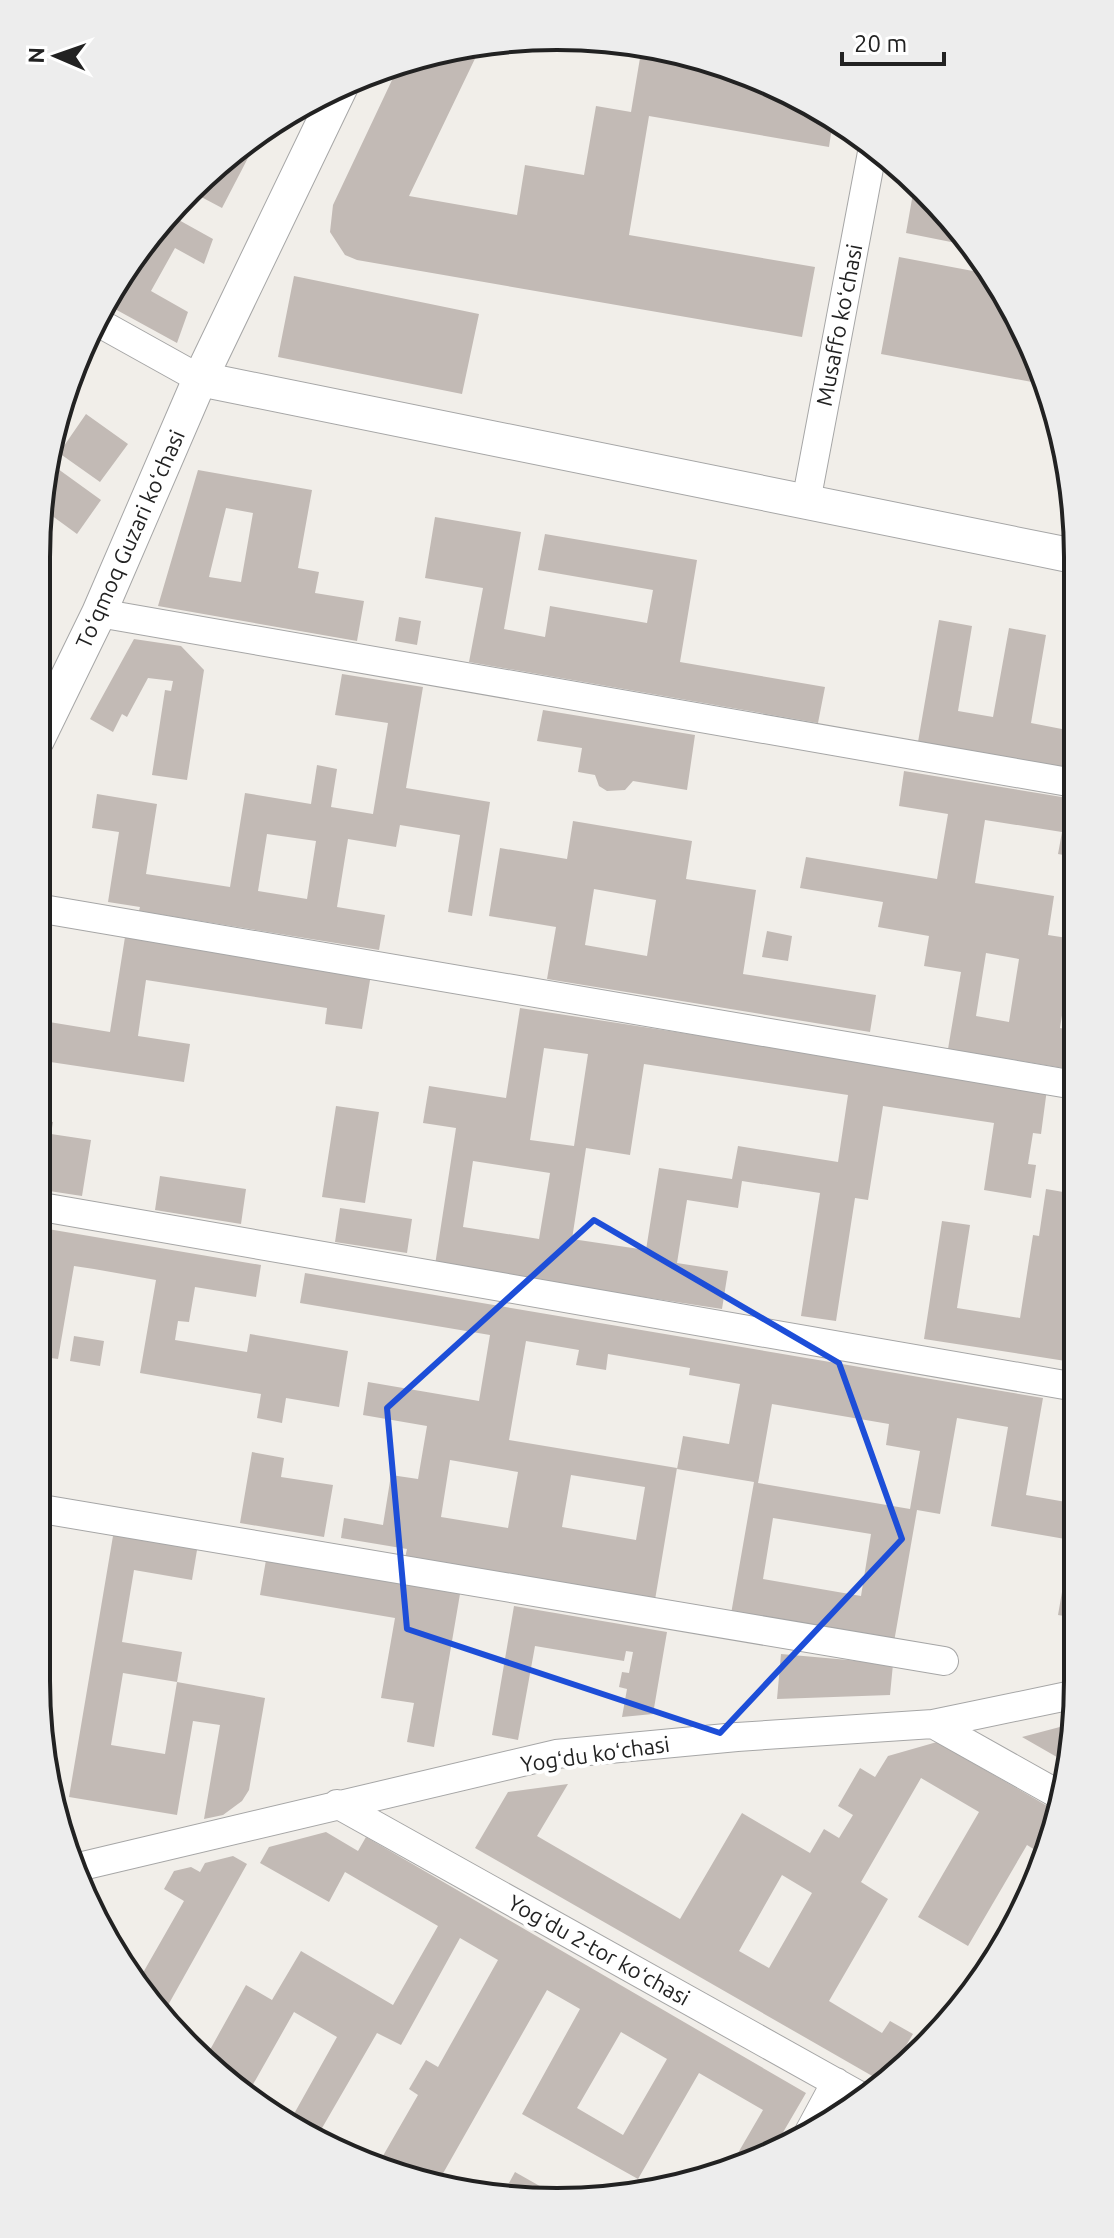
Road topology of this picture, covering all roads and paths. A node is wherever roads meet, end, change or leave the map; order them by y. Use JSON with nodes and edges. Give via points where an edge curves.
{"nodes":[{"id":1,"x":322,"y":108,"type":"edge"},
{"id":2,"x":871,"y":159,"type":"edge"},
{"id":3,"x":106,"y":326,"type":"edge"},
{"id":4,"x":200,"y":379,"type":"junction"},
{"id":5,"x":806,"y":502,"type":"junction"},
{"id":6,"x":1064,"y":554,"type":"edge"},
{"id":7,"x":99,"y":613,"type":"junction"},
{"id":8,"x":50,"y":713,"type":"edge"},
{"id":9,"x":1064,"y":781,"type":"edge"},
{"id":10,"x":50,"y":910,"type":"edge"},
{"id":11,"x":1064,"y":1083,"type":"edge"},
{"id":12,"x":50,"y":1208,"type":"edge"},
{"id":13,"x":1064,"y":1385,"type":"edge"},
{"id":14,"x":50,"y":1510,"type":"edge"},
{"id":15,"x":944,"y":1661,"type":"dead end"},
{"id":16,"x":1064,"y":1697,"type":"edge"},
{"id":17,"x":933,"y":1724,"type":"junction"},
{"id":18,"x":1052,"y":1791,"type":"edge"},
{"id":19,"x":337,"y":1804,"type":"junction"},
{"id":20,"x":85,"y":1865,"type":"edge"},
{"id":21,"x":848,"y":2089,"type":"edge"},
{"id":22,"x":832,"y":2107,"type":"edge"}],
"edges":[{"from":1,"to":4,"type":"street","name":"Toʻqmoq Guzari koʻchasi"},
{"from":2,"to":5,"type":"street","name":"Musaffo koʻchasi"},
{"from":3,"to":4,"type":"street"},
{"from":4,"to":5,"type":"street"},
{"from":4,"to":7,"type":"street","name":"Toʻqmoq Guzari koʻchasi"},
{"from":5,"to":6,"type":"street"},
{"from":7,"to":8,"type":"street","name":"Toʻqmoq Guzari koʻchasi"},
{"from":7,"to":9,"type":"street"},
{"from":10,"to":11,"type":"street"},
{"from":12,"to":13,"type":"street"},
{"from":14,"to":15,"type":"street"},
{"from":16,"to":17,"type":"street","name":"Yogʻdu koʻchasi"},
{"from":17,"to":18,"type":"street"},
{"from":17,"to":19,"type":"street","name":"Yogʻdu koʻchasi","via":[[556,1754]]},
{"from":19,"to":20,"type":"street","name":"Yogʻdu koʻchasi"},
{"from":19,"to":21,"type":"street","name":"Yogʻdu 2-tor koʻchasi"},
{"from":21,"to":22,"type":"street"}]}
